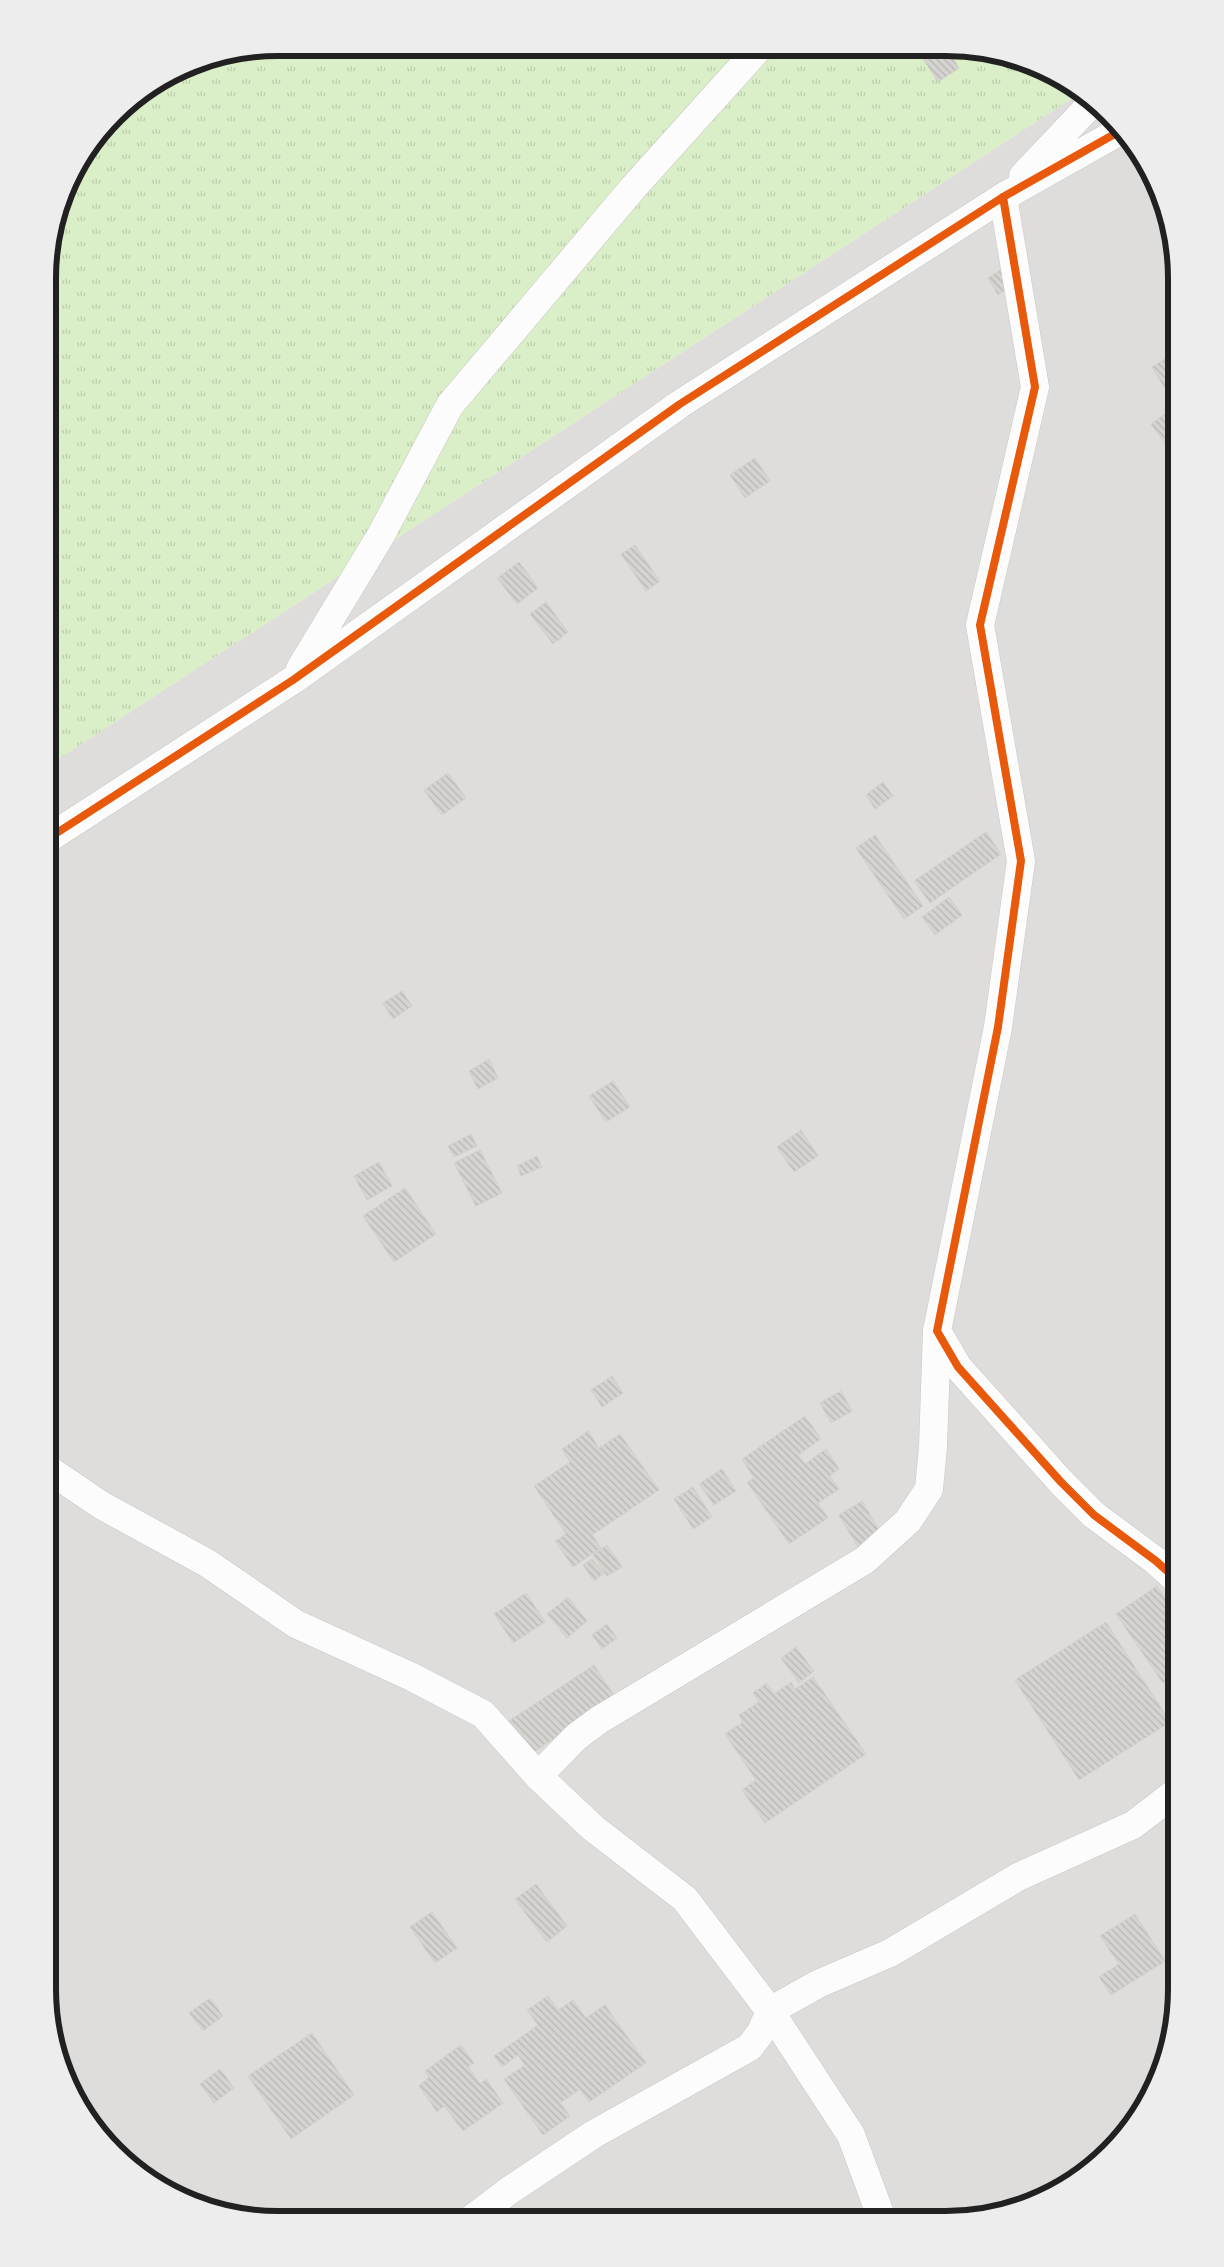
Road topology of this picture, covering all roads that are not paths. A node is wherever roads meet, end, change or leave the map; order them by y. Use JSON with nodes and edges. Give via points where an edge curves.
{"nodes":[{"id":1,"x":753,"y":56,"type":"edge"},
{"id":2,"x":1088,"y":108,"type":"edge"},
{"id":3,"x":1115,"y":134,"type":"edge"},
{"id":4,"x":1003,"y":197,"type":"junction"},
{"id":5,"x":293,"y":680,"type":"junction"},
{"id":6,"x":56,"y":833,"type":"edge"},
{"id":7,"x":937,"y":1331,"type":"junction"},
{"id":8,"x":56,"y":1474,"type":"edge"},
{"id":9,"x":1168,"y":1572,"type":"edge"},
{"id":10,"x":538,"y":1776,"type":"junction"},
{"id":11,"x":1168,"y":1798,"type":"edge"},
{"id":12,"x":770,"y":2011,"type":"junction"},
{"id":13,"x":482,"y":2211,"type":"edge"},
{"id":14,"x":879,"y":2211,"type":"edge"}],
"edges":[{"from":1,"to":5,"type":"street","via":[[633,188],[450,404],[381,535]]},
{"from":2,"to":4,"type":"street"},
{"from":3,"to":4,"type":"street"},
{"from":4,"to":5,"type":"street","via":[[680,404]]},
{"from":4,"to":7,"type":"street","via":[[1035,387],[980,626],[1021,861],[998,1027]]},
{"from":5,"to":6,"type":"street"},
{"from":7,"to":9,"type":"street","via":[[946,1350],[983,1398],[1061,1482],[1094,1515]]},
{"from":7,"to":10,"type":"street","via":[[929,1489],[908,1522],[865,1560],[599,1720],[576,1737]]},
{"from":8,"to":10,"type":"street","via":[[101,1505],[207,1563],[296,1624],[483,1714]]},
{"from":10,"to":12,"type":"street","via":[[593,1828],[685,1899]]},
{"from":11,"to":12,"type":"street","via":[[1133,1825],[1018,1877],[890,1952],[818,1984]]},
{"from":12,"to":13,"type":"street","via":[[762,2032],[750,2046],[594,2134]]},
{"from":12,"to":14,"type":"street","via":[[851,2135]]}]}
